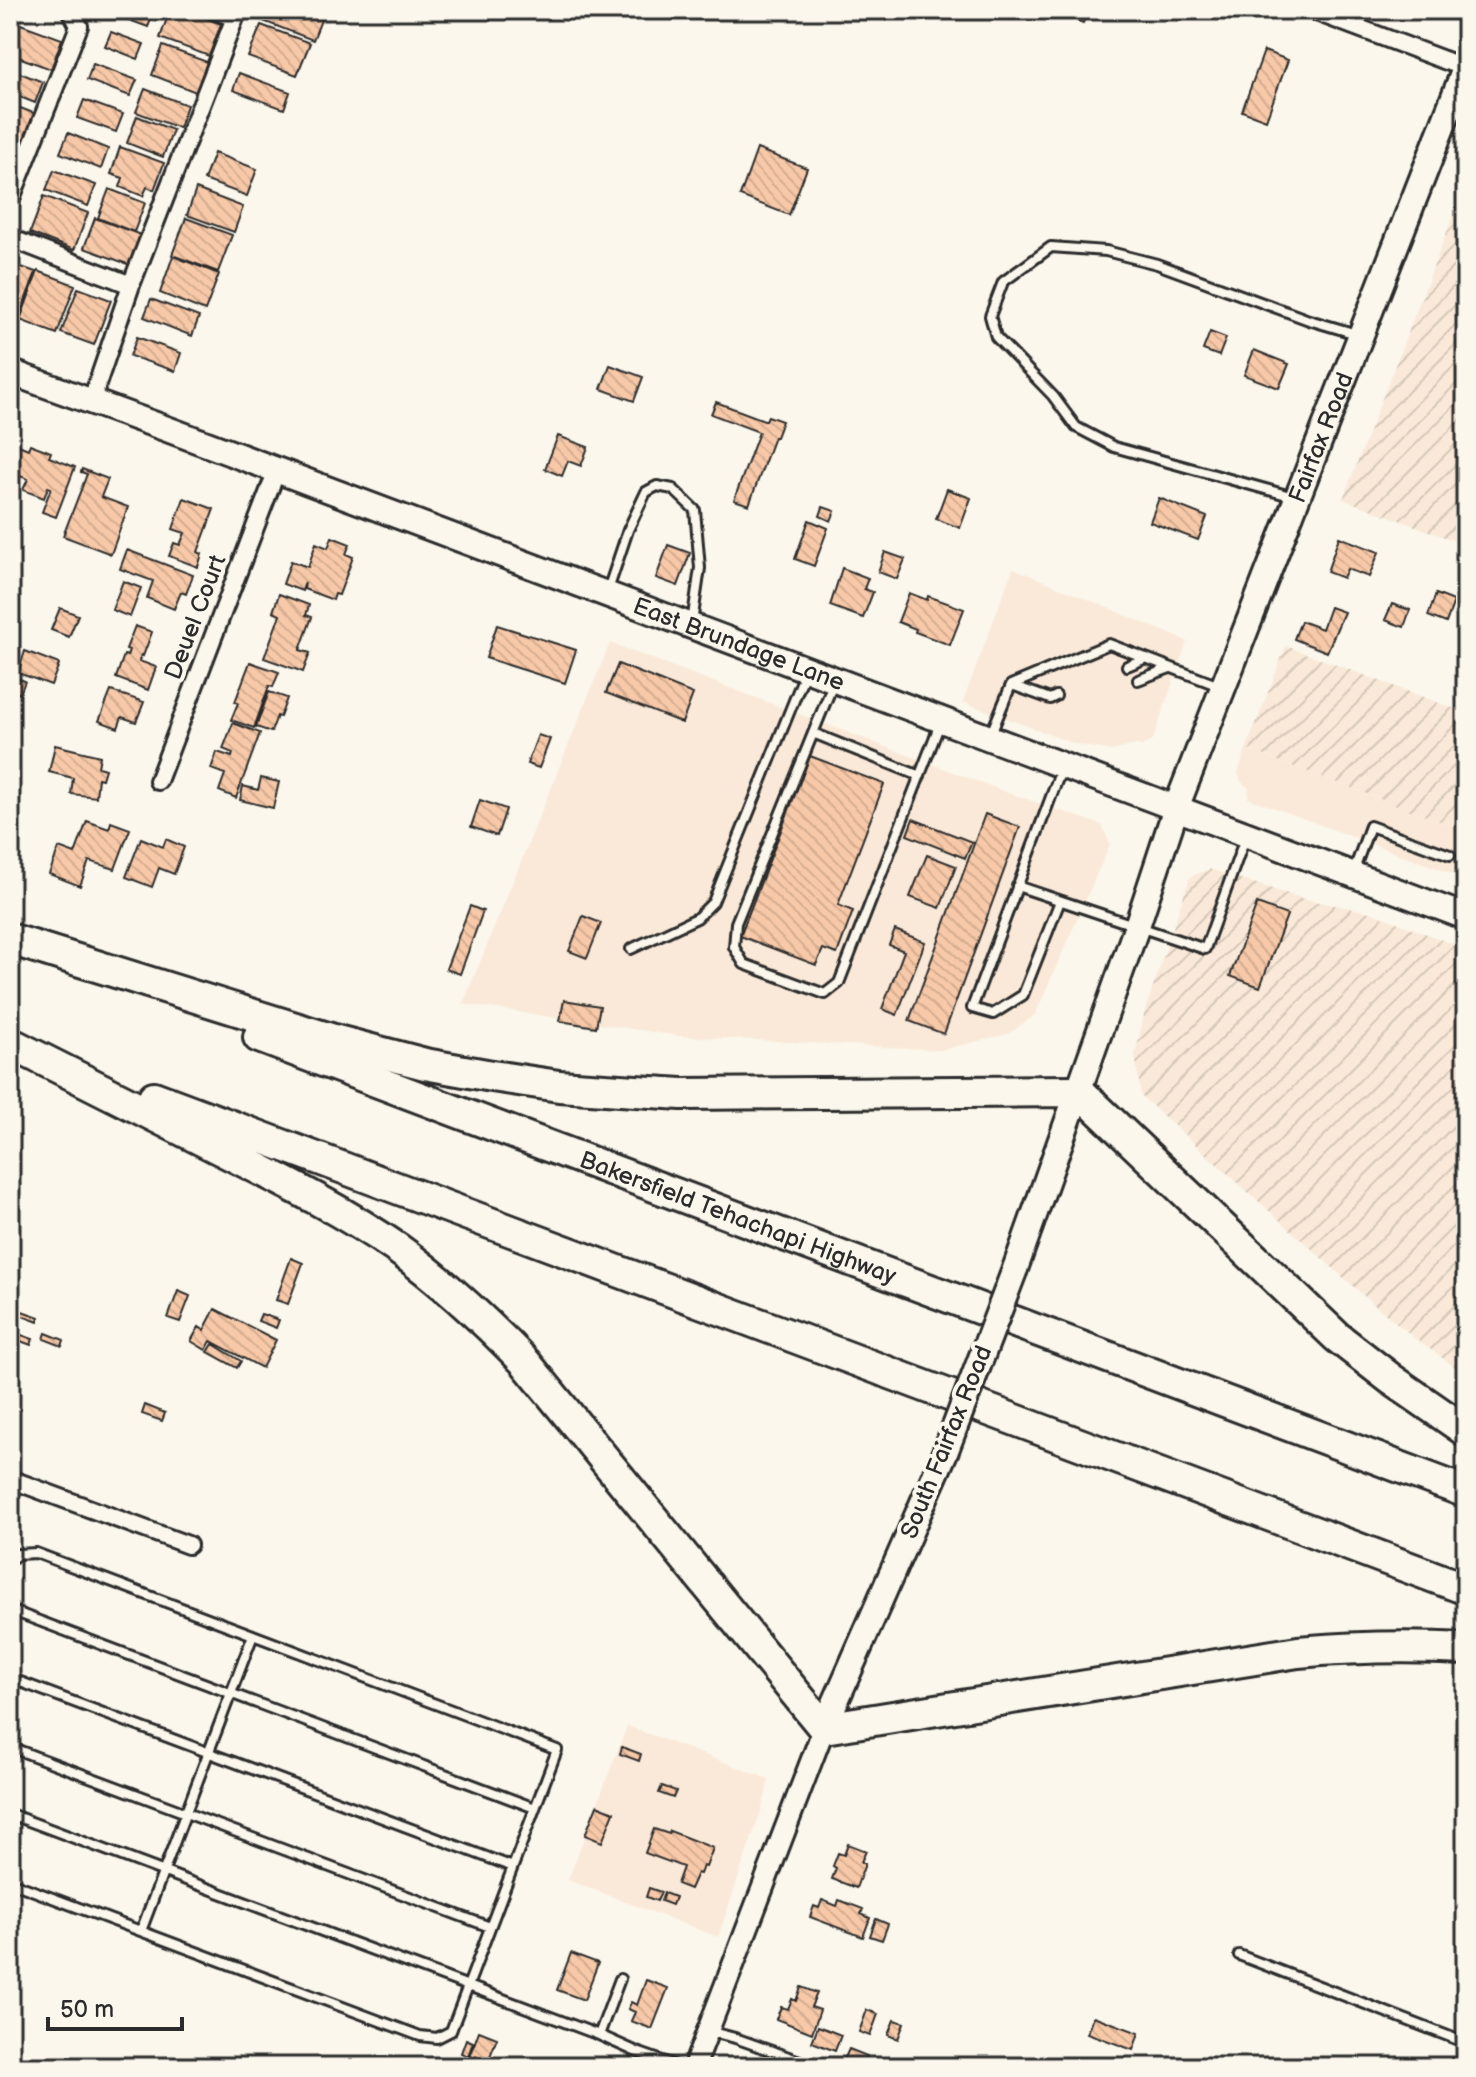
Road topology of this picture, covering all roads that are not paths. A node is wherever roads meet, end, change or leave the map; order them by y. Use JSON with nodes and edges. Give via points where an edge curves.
{"nodes":[{"id":1,"x":71,"y":10,"type":"edge"},
{"id":2,"x":215,"y":10,"type":"edge"},
{"id":3,"x":1311,"y":10,"type":"edge"},
{"id":4,"x":236,"y":14,"type":"edge"},
{"id":5,"x":1466,"y":67,"type":"edge"},
{"id":6,"x":10,"y":201,"type":"edge"},
{"id":7,"x":10,"y":238,"type":"edge"},
{"id":8,"x":131,"y":285,"type":"junction"},
{"id":9,"x":1361,"y":335,"type":"junction"},
{"id":10,"x":10,"y":372,"type":"edge"},
{"id":11,"x":91,"y":402,"type":"junction"},
{"id":12,"x":277,"y":470,"type":"junction"},
{"id":13,"x":1297,"y":497,"type":"junction"},
{"id":14,"x":607,"y":594,"type":"junction"},
{"id":15,"x":691,"y":626,"type":"junction"},
{"id":16,"x":1146,"y":658,"type":"junction"},
{"id":17,"x":1127,"y":666,"type":"dead end"},
{"id":18,"x":1170,"y":667,"type":"junction"},
{"id":19,"x":806,"y":669,"type":"junction"},
{"id":20,"x":835,"y":680,"type":"junction"},
{"id":21,"x":1138,"y":680,"type":"dead end"},
{"id":22,"x":1011,"y":685,"type":"junction"},
{"id":23,"x":1223,"y":687,"type":"junction"},
{"id":24,"x":1055,"y":699,"type":"dead end"},
{"id":25,"x":941,"y":720,"type":"junction"},
{"id":26,"x":813,"y":733,"type":"junction"},
{"id":27,"x":989,"y":738,"type":"junction"},
{"id":28,"x":1062,"y":765,"type":"junction"},
{"id":29,"x":920,"y":776,"type":"junction"},
{"id":30,"x":158,"y":781,"type":"dead end"},
{"id":31,"x":1176,"y":808,"type":"junction"},
{"id":32,"x":1246,"y":835,"type":"junction"},
{"id":33,"x":1450,"y":855,"type":"dead end"},
{"id":34,"x":1353,"y":875,"type":"junction"},
{"id":35,"x":1017,"y":886,"type":"junction"},
{"id":36,"x":1060,"y":901,"type":"junction"},
{"id":37,"x":1466,"y":917,"type":"edge"},
{"id":38,"x":1137,"y":926,"type":"junction"},
{"id":39,"x":10,"y":941,"type":"edge"},
{"id":40,"x":631,"y":949,"type":"dead end"},
{"id":41,"x":10,"y":1043,"type":"edge"},
{"id":42,"x":1079,"y":1091,"type":"junction"},
{"id":43,"x":1466,"y":1431,"type":"edge"},
{"id":44,"x":10,"y":1479,"type":"edge"},
{"id":45,"x":1466,"y":1492,"type":"edge"},
{"id":46,"x":188,"y":1545,"type":"dead end"},
{"id":47,"x":10,"y":1560,"type":"edge"},
{"id":48,"x":1466,"y":1589,"type":"edge"},
{"id":49,"x":10,"y":1610,"type":"edge"},
{"id":50,"x":253,"y":1635,"type":"junction"},
{"id":51,"x":1466,"y":1649,"type":"edge"},
{"id":52,"x":10,"y":1678,"type":"edge"},
{"id":53,"x":230,"y":1693,"type":"junction"},
{"id":54,"x":824,"y":1728,"type":"junction"},
{"id":55,"x":10,"y":1747,"type":"edge"},
{"id":56,"x":208,"y":1753,"type":"junction"},
{"id":57,"x":535,"y":1808,"type":"junction"},
{"id":58,"x":185,"y":1813,"type":"junction"},
{"id":59,"x":10,"y":1814,"type":"edge"},
{"id":60,"x":513,"y":1867,"type":"junction"},
{"id":61,"x":163,"y":1872,"type":"junction"},
{"id":62,"x":10,"y":1882,"type":"edge"},
{"id":63,"x":490,"y":1927,"type":"junction"},
{"id":64,"x":141,"y":1931,"type":"junction"},
{"id":65,"x":1239,"y":1955,"type":"dead end"},
{"id":66,"x":620,"y":1979,"type":"dead end"},
{"id":67,"x":468,"y":1986,"type":"junction"},
{"id":68,"x":708,"y":2031,"type":"junction"},
{"id":69,"x":599,"y":2035,"type":"junction"},
{"id":70,"x":1466,"y":2043,"type":"edge"},
{"id":71,"x":680,"y":2067,"type":"edge"},
{"id":72,"x":694,"y":2067,"type":"edge"},
{"id":73,"x":817,"y":2067,"type":"edge"}],
"edges":[{"from":1,"to":6,"type":"street","via":[[79,26]]},
{"from":2,"to":4,"type":"street"},
{"from":3,"to":5,"type":"street"},
{"from":4,"to":8,"type":"street"},
{"from":5,"to":9,"type":"main road","name":"Fairfax Road"},
{"from":7,"to":8,"type":"street"},
{"from":8,"to":11,"type":"street"},
{"from":9,"to":13,"type":"main road","name":"Fairfax Road"},
{"from":9,"to":13,"type":"lane","via":[[1106,251],[1051,247],[1003,282],[990,316],[996,337],[1076,427],[1114,447]]},
{"from":10,"to":11,"type":"main road","name":"East Brundage Lane"},
{"from":11,"to":12,"type":"main road","name":"East Brundage Lane"},
{"from":12,"to":14,"type":"main road","name":"East Brundage Lane"},
{"from":12,"to":30,"type":"street","name":"Deuel Court"},
{"from":13,"to":23,"type":"main road","name":"Fairfax Road"},
{"from":14,"to":15,"type":"main road","name":"East Brundage Lane"},
{"from":14,"to":15,"type":"lane","via":[[646,492],[657,486],[673,489],[695,510],[697,523],[700,568]]},
{"from":15,"to":19,"type":"main road","name":"East Brundage Lane"},
{"from":16,"to":17,"type":"lane"},
{"from":16,"to":18,"type":"lane"},
{"from":16,"to":22,"type":"lane","via":[[1109,644]]},
{"from":18,"to":21,"type":"lane"},
{"from":18,"to":23,"type":"lane"},
{"from":19,"to":20,"type":"main road","name":"East Brundage Lane"},
{"from":19,"to":40,"type":"lane","via":[[713,902],[697,918]]},
{"from":20,"to":25,"type":"main road","name":"East Brundage Lane"},
{"from":20,"to":26,"type":"lane"},
{"from":22,"to":24,"type":"lane"},
{"from":22,"to":27,"type":"lane"},
{"from":23,"to":31,"type":"main road","name":"Fairfax Road"},
{"from":25,"to":27,"type":"main road","name":"East Brundage Lane"},
{"from":25,"to":29,"type":"lane"},
{"from":26,"to":29,"type":"lane"},
{"from":26,"to":29,"type":"lane","via":[[736,923],[734,947],[744,964],[825,994],[839,983]]},
{"from":27,"to":28,"type":"main road","name":"East Brundage Lane"},
{"from":28,"to":31,"type":"main road","name":"East Brundage Lane"},
{"from":28,"to":35,"type":"lane"},
{"from":31,"to":32,"type":"main road","name":"East Brundage Lane"},
{"from":31,"to":38,"type":"main road","name":"South Fairfax Road"},
{"from":32,"to":34,"type":"main road","name":"East Brundage Lane"},
{"from":32,"to":38,"type":"lane","via":[[1205,949]]},
{"from":33,"to":34,"type":"lane","via":[[1370,826]]},
{"from":34,"to":37,"type":"main road","name":"East Brundage Lane"},
{"from":35,"to":36,"type":"lane"},
{"from":35,"to":36,"type":"lane","via":[[972,1008],[993,1014],[1023,995]]},
{"from":36,"to":38,"type":"lane"},
{"from":38,"to":42,"type":"main road","name":"South Fairfax Road"},
{"from":39,"to":42,"type":"highway","via":[[337,1041],[425,1064],[559,1086],[682,1094]]},
{"from":39,"to":45,"type":"highway","name":"Bakersfield Tehachapi Highway"},
{"from":41,"to":48,"type":"highway"},
{"from":41,"to":54,"type":"highway","via":[[302,1190],[398,1249],[443,1284],[525,1362]]},
{"from":42,"to":43,"type":"highway","via":[[1337,1337]]},
{"from":42,"to":54,"type":"main road","name":"South Fairfax Road","bridge":true,"via":[[946,1450]]},
{"from":44,"to":46,"type":"street"},
{"from":47,"to":50,"type":"lane","via":[[36,1553]]},
{"from":49,"to":53,"type":"lane"},
{"from":50,"to":53,"type":"lane"},
{"from":50,"to":57,"type":"lane","via":[[557,1750]]},
{"from":51,"to":54,"type":"highway","via":[[1298,1652]]},
{"from":52,"to":56,"type":"lane"},
{"from":53,"to":56,"type":"lane"},
{"from":53,"to":57,"type":"lane"},
{"from":54,"to":68,"type":"street","name":"South Fairfax Road"},
{"from":55,"to":58,"type":"lane"},
{"from":56,"to":58,"type":"lane"},
{"from":56,"to":60,"type":"lane"},
{"from":57,"to":60,"type":"lane"},
{"from":58,"to":61,"type":"lane"},
{"from":58,"to":63,"type":"lane"},
{"from":59,"to":61,"type":"lane"},
{"from":60,"to":63,"type":"lane"},
{"from":61,"to":64,"type":"lane"},
{"from":61,"to":67,"type":"lane"},
{"from":62,"to":64,"type":"lane"},
{"from":63,"to":67,"type":"lane"},
{"from":64,"to":67,"type":"lane","via":[[420,2036],[437,2038],[451,2031]]},
{"from":65,"to":70,"type":"lane"},
{"from":66,"to":69,"type":"lane"},
{"from":67,"to":69,"type":"lane"},
{"from":68,"to":72,"type":"street","name":"South Fairfax Road"},
{"from":68,"to":73,"type":"lane"},
{"from":69,"to":71,"type":"lane"}]}
